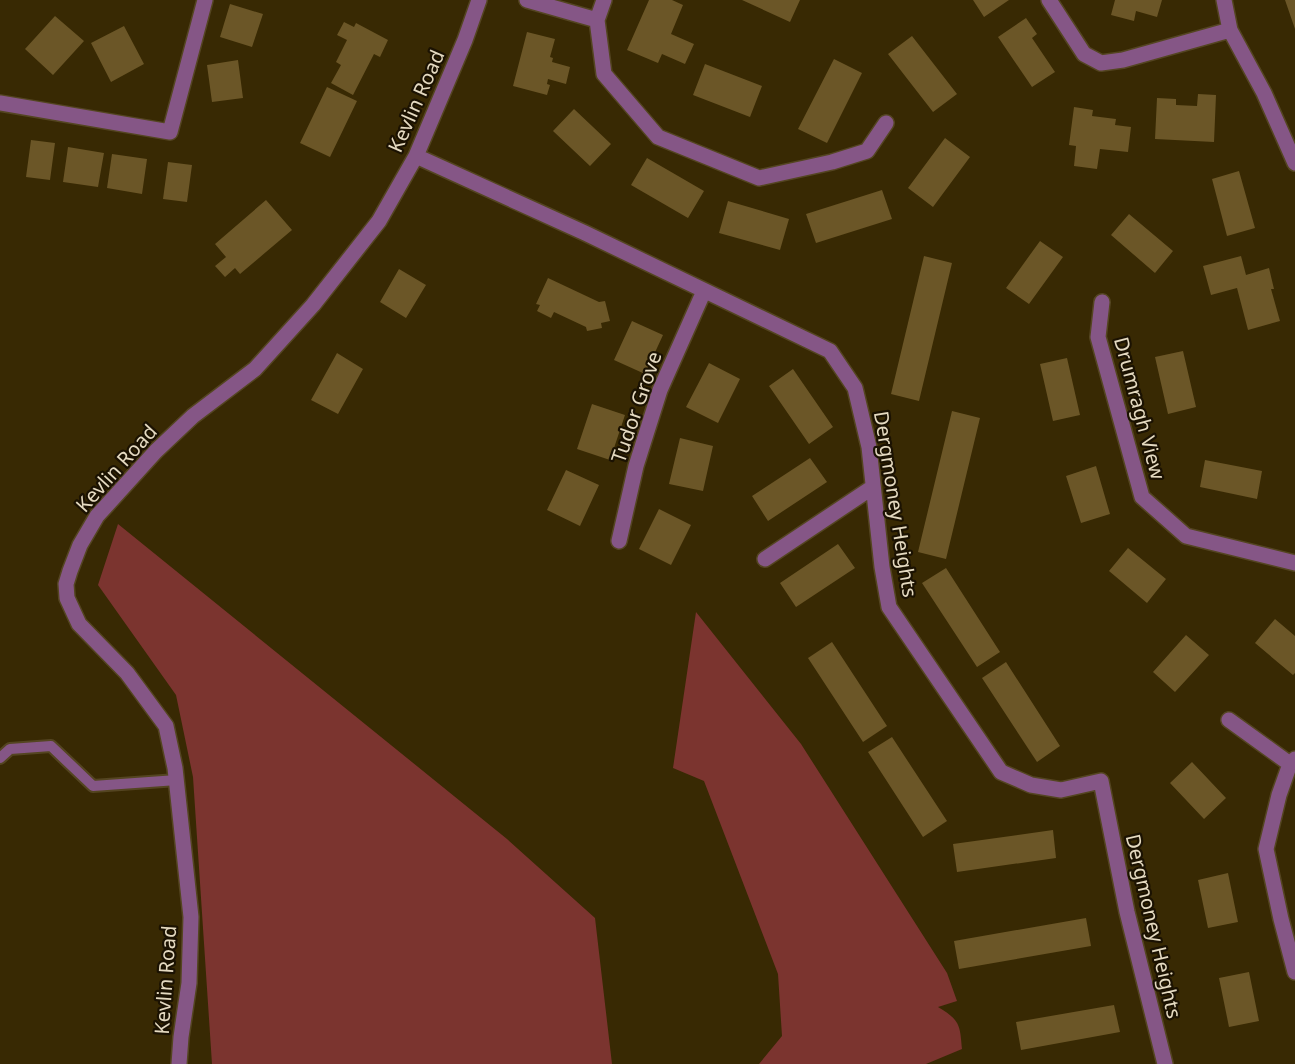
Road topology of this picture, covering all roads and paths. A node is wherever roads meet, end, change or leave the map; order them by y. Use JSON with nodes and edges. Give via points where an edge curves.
{"nodes":[{"id":1,"x":205,"y":0,"type":"edge"},
{"id":2,"x":479,"y":0,"type":"edge"},
{"id":3,"x":527,"y":0,"type":"edge"},
{"id":4,"x":604,"y":0,"type":"edge"},
{"id":5,"x":1049,"y":0,"type":"edge"},
{"id":6,"x":1224,"y":0,"type":"edge"},
{"id":7,"x":597,"y":20,"type":"junction"},
{"id":8,"x":1230,"y":30,"type":"junction"},
{"id":9,"x":0,"y":103,"type":"edge"},
{"id":10,"x":886,"y":123,"type":"dead end"},
{"id":11,"x":416,"y":156,"type":"junction"},
{"id":12,"x":1295,"y":163,"type":"edge"},
{"id":13,"x":704,"y":291,"type":"junction"},
{"id":14,"x":1102,"y":303,"type":"dead end"},
{"id":15,"x":873,"y":487,"type":"junction"},
{"id":16,"x":619,"y":541,"type":"dead end"},
{"id":17,"x":765,"y":559,"type":"dead end"},
{"id":18,"x":1295,"y":563,"type":"edge"},
{"id":19,"x":1229,"y":720,"type":"dead end"},
{"id":20,"x":0,"y":758,"type":"edge"},
{"id":21,"x":1293,"y":761,"type":"edge"},
{"id":22,"x":177,"y":780,"type":"junction"},
{"id":23,"x":1295,"y":972,"type":"edge"},
{"id":24,"x":179,"y":1064,"type":"edge"},
{"id":25,"x":1165,"y":1064,"type":"edge"}],
"edges":[{"from":1,"to":9,"type":"street","via":[[170,132]]},
{"from":2,"to":11,"type":"street","name":"Kevlin Road"},
{"from":3,"to":7,"type":"street"},
{"from":4,"to":7,"type":"street"},
{"from":5,"to":8,"type":"street","via":[[1084,54],[1101,63]]},
{"from":6,"to":8,"type":"street"},
{"from":7,"to":10,"type":"street","via":[[604,74],[658,137],[759,178],[867,151]]},
{"from":8,"to":12,"type":"street"},
{"from":11,"to":13,"type":"street","name":"Dergmoney Heights"},
{"from":11,"to":22,"type":"street","name":"Kevlin Road","via":[[379,221],[313,305],[255,369],[193,416],[156,451],[97,516],[80,544],[66,584],[67,598],[80,624],[127,673],[166,726]]},
{"from":13,"to":15,"type":"street","name":"Dergmoney Heights","via":[[830,351],[855,388],[869,447]]},
{"from":13,"to":16,"type":"street","name":"Tudor Grove","via":[[660,390],[636,466]]},
{"from":14,"to":18,"type":"street","name":"Drumragh View","via":[[1098,337],[1142,497],[1186,536]]},
{"from":15,"to":17,"type":"street"},
{"from":15,"to":25,"type":"street","name":"Dergmoney Heights","via":[[889,607],[1001,771],[1031,785],[1061,790],[1101,781],[1127,912]]},
{"from":19,"to":21,"type":"street"},
{"from":20,"to":22,"type":"lane","via":[[10,749],[51,746],[93,786]]},
{"from":21,"to":23,"type":"street","via":[[1279,795],[1266,849]]},
{"from":22,"to":24,"type":"street","name":"Kevlin Road","via":[[190,917],[189,983]]}]}
